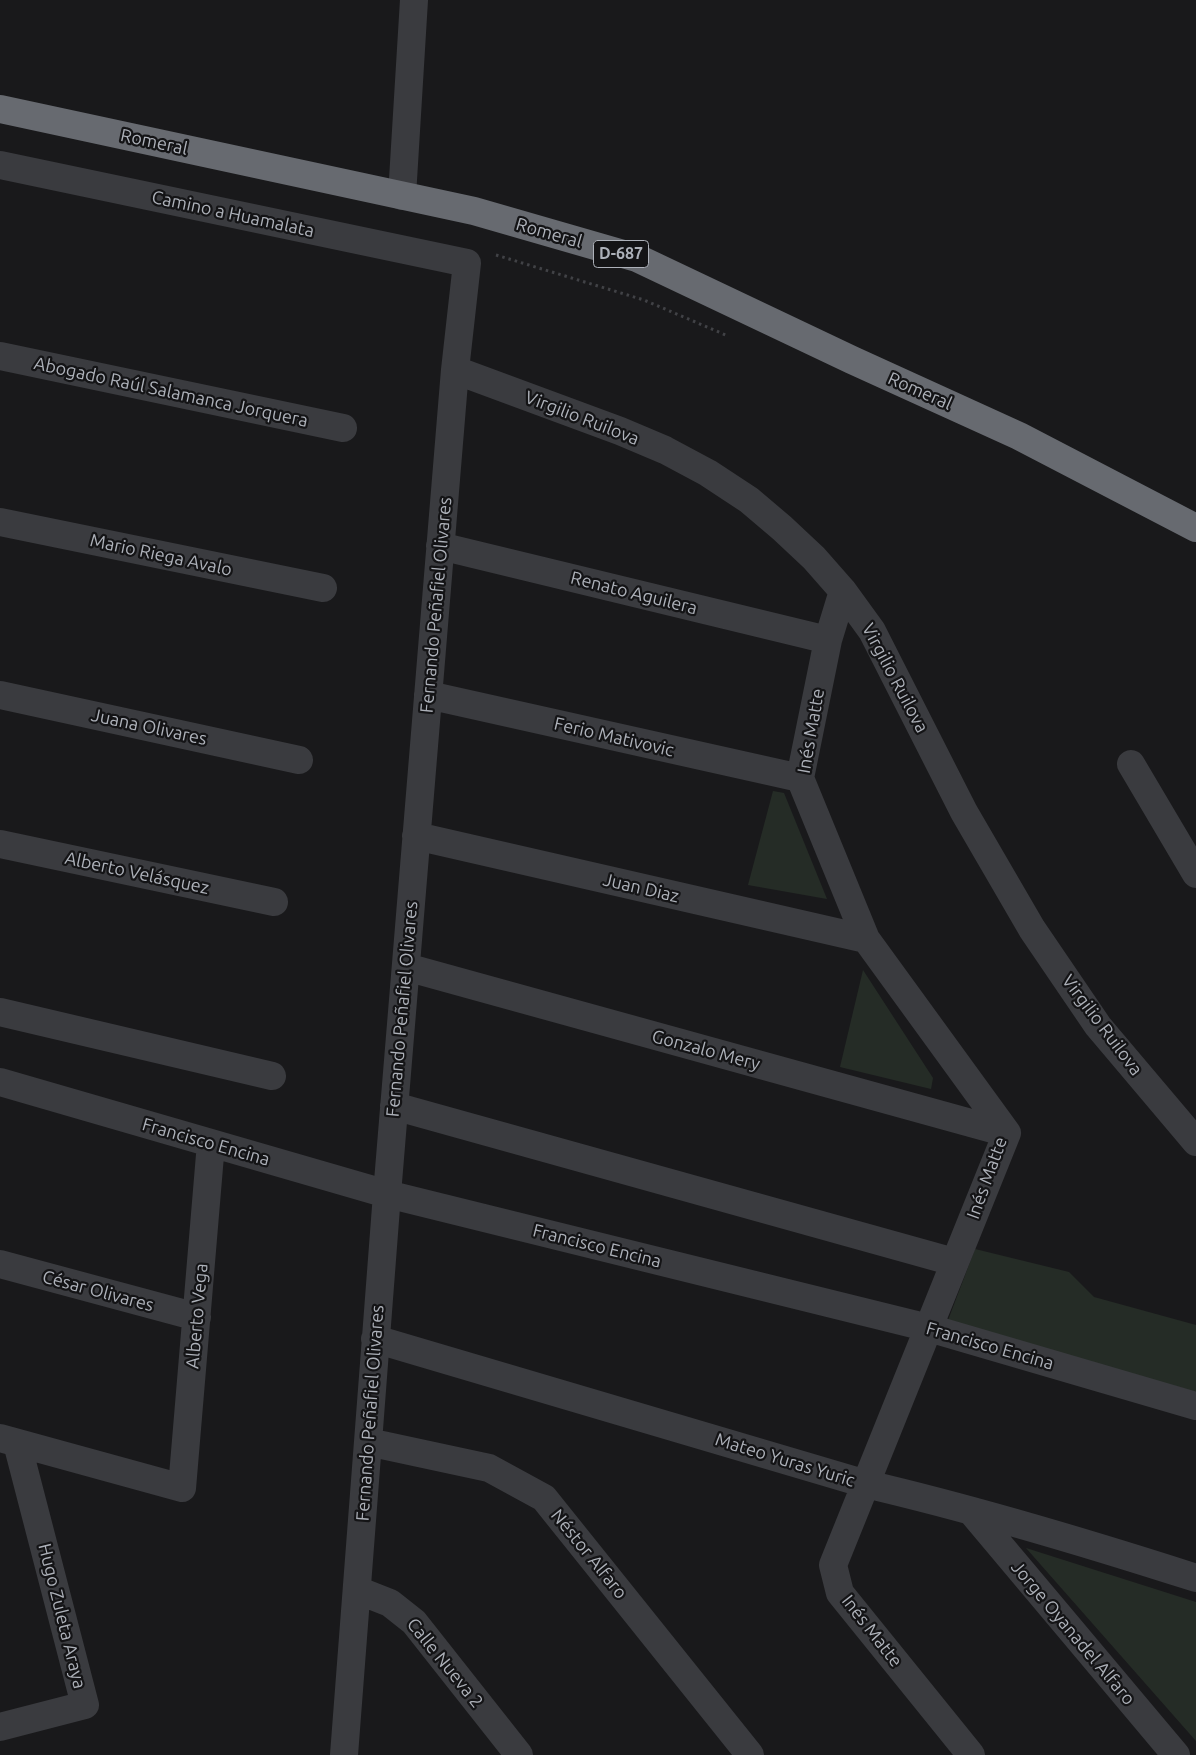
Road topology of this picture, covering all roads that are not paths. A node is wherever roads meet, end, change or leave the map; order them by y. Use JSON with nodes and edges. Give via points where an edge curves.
{"nodes":[{"id":1,"x":414,"y":0,"type":"edge"},
{"id":2,"x":0,"y":109,"type":"edge"},
{"id":3,"x":0,"y":165,"type":"edge"},
{"id":4,"x":402,"y":196,"type":"junction"},
{"id":5,"x":477,"y":258,"type":"joint"},
{"id":6,"x":0,"y":356,"type":"edge"},
{"id":7,"x":455,"y":370,"type":"junction"},
{"id":8,"x":343,"y":428,"type":"dead end"},
{"id":9,"x":0,"y":522,"type":"edge"},
{"id":10,"x":1196,"y":528,"type":"edge"},
{"id":11,"x":440,"y":546,"type":"junction"},
{"id":12,"x":323,"y":588,"type":"dead end"},
{"id":13,"x":842,"y":590,"type":"junction"},
{"id":14,"x":828,"y":640,"type":"junction"},
{"id":15,"x":0,"y":695,"type":"edge"},
{"id":16,"x":428,"y":695,"type":"junction"},
{"id":17,"x":299,"y":760,"type":"dead end"},
{"id":18,"x":1131,"y":764,"type":"dead end"},
{"id":19,"x":800,"y":778,"type":"junction"},
{"id":20,"x":416,"y":836,"type":"junction"},
{"id":21,"x":0,"y":844,"type":"edge"},
{"id":22,"x":1196,"y":874,"type":"edge"},
{"id":23,"x":274,"y":902,"type":"dead end"},
{"id":24,"x":866,"y":939,"type":"junction"},
{"id":25,"x":406,"y":967,"type":"junction"},
{"id":26,"x":0,"y":1012,"type":"edge"},
{"id":27,"x":272,"y":1076,"type":"dead end"},
{"id":28,"x":0,"y":1082,"type":"edge"},
{"id":29,"x":394,"y":1106,"type":"junction"},
{"id":30,"x":1007,"y":1133,"type":"junction"},
{"id":31,"x":1196,"y":1142,"type":"edge"},
{"id":32,"x":211,"y":1143,"type":"junction"},
{"id":33,"x":387,"y":1194,"type":"junction"},
{"id":34,"x":954,"y":1262,"type":"junction"},
{"id":35,"x":0,"y":1264,"type":"edge"},
{"id":36,"x":196,"y":1317,"type":"junction"},
{"id":37,"x":929,"y":1328,"type":"junction"},
{"id":38,"x":375,"y":1338,"type":"junction"},
{"id":39,"x":1196,"y":1406,"type":"edge"},
{"id":40,"x":8,"y":1441,"type":"edge"},
{"id":41,"x":368,"y":1442,"type":"junction"},
{"id":42,"x":866,"y":1484,"type":"junction"},
{"id":43,"x":971,"y":1511,"type":"junction"},
{"id":44,"x":1196,"y":1578,"type":"edge"},
{"id":45,"x":357,"y":1590,"type":"junction"},
{"id":46,"x":0,"y":1727,"type":"edge"},
{"id":47,"x":344,"y":1755,"type":"edge"},
{"id":48,"x":519,"y":1755,"type":"edge"},
{"id":49,"x":750,"y":1755,"type":"edge"},
{"id":50,"x":971,"y":1755,"type":"edge"},
{"id":51,"x":1176,"y":1755,"type":"edge"}],
"edges":[{"from":1,"to":4,"type":"street"},
{"from":2,"to":4,"type":"highway","name":"Romeral","number":"D-687"},
{"from":3,"to":5,"type":"street","name":"Camino a Huamalata"},
{"from":4,"to":10,"type":"highway","name":"Romeral","number":"D-687","via":[[474,211],[637,258],[1019,436]]},
{"from":5,"to":7,"type":"street","name":"Fernando Peñafiel Olivares"},
{"from":6,"to":8,"type":"street","name":"Abogado Raúl Salamanca Jorquera"},
{"from":7,"to":11,"type":"street","name":"Fernando Peñafiel Olivares"},
{"from":7,"to":13,"type":"street","name":"Virgilio Ruilova","via":[[620,430],[708,473],[749,500],[782,528]]},
{"from":9,"to":12,"type":"street","name":"Mario Riega Avalo"},
{"from":11,"to":14,"type":"street","name":"Renato Aguilera"},
{"from":11,"to":16,"type":"street","name":"Fernando Peñafiel Olivares"},
{"from":13,"to":14,"type":"street","name":"Inés Matte"},
{"from":13,"to":31,"type":"street","name":"Virgilio Ruilova","via":[[872,631],[964,812],[1032,929],[1098,1026]]},
{"from":14,"to":19,"type":"street","name":"Inés Matte"},
{"from":15,"to":17,"type":"street","name":"Juana Olivares"},
{"from":16,"to":19,"type":"street","name":"Ferio Mativovic"},
{"from":16,"to":20,"type":"street","name":"Fernando Peñafiel Olivares"},
{"from":18,"to":22,"type":"street"},
{"from":19,"to":24,"type":"street","name":"Inés Matte"},
{"from":20,"to":24,"type":"street","name":"Juan Diaz"},
{"from":20,"to":25,"type":"street","name":"Fernando Peñafiel Olivares"},
{"from":21,"to":23,"type":"street","name":"Alberto Velásquez"},
{"from":24,"to":30,"type":"street","name":"Inés Matte"},
{"from":25,"to":29,"type":"street","name":"Fernando Peñafiel Olivares"},
{"from":25,"to":30,"type":"street","name":"Gonzalo Mery"},
{"from":26,"to":27,"type":"street"},
{"from":28,"to":32,"type":"street","name":"Francisco Encina"},
{"from":29,"to":33,"type":"street","name":"Fernando Peñafiel Olivares"},
{"from":29,"to":34,"type":"street"},
{"from":30,"to":34,"type":"street","name":"Inés Matte"},
{"from":32,"to":33,"type":"street","name":"Francisco Encina"},
{"from":32,"to":36,"type":"street","name":"Alberto Vega"},
{"from":33,"to":37,"type":"street","name":"Francisco Encina"},
{"from":33,"to":38,"type":"street","name":"Fernando Peñafiel Olivares"},
{"from":34,"to":37,"type":"street","name":"Inés Matte"},
{"from":35,"to":36,"type":"street","name":"César Olivares"},
{"from":36,"to":40,"type":"street","name":"Alberto Vega","via":[[182,1488]]},
{"from":37,"to":39,"type":"street","name":"Francisco Encina"},
{"from":37,"to":42,"type":"street","name":"Inés Matte"},
{"from":38,"to":41,"type":"street","name":"Fernando Peñafiel Olivares"},
{"from":38,"to":42,"type":"street","name":"Mateo Yuras Yuric"},
{"from":40,"to":46,"type":"street","name":"Hugo Zuleta Araya","via":[[84,1705]]},
{"from":41,"to":45,"type":"street","name":"Fernando Peñafiel Olivares"},
{"from":41,"to":49,"type":"street","name":"Néstor Alfaro","via":[[489,1468],[544,1498]]},
{"from":42,"to":43,"type":"street","name":"Mateo Yuras Yuric"},
{"from":42,"to":50,"type":"street","name":"Inés Matte","via":[[833,1565],[840,1593]]},
{"from":43,"to":44,"type":"street","name":"Mateo Yuras Yuric"},
{"from":43,"to":51,"type":"street","name":"Jorge Oyanadel Alfaro"},
{"from":45,"to":47,"type":"street","name":"Fernando Peñafiel Olivares"},
{"from":45,"to":48,"type":"street","name":"Calle Nueva 2","via":[[390,1603],[414,1622]]}]}
